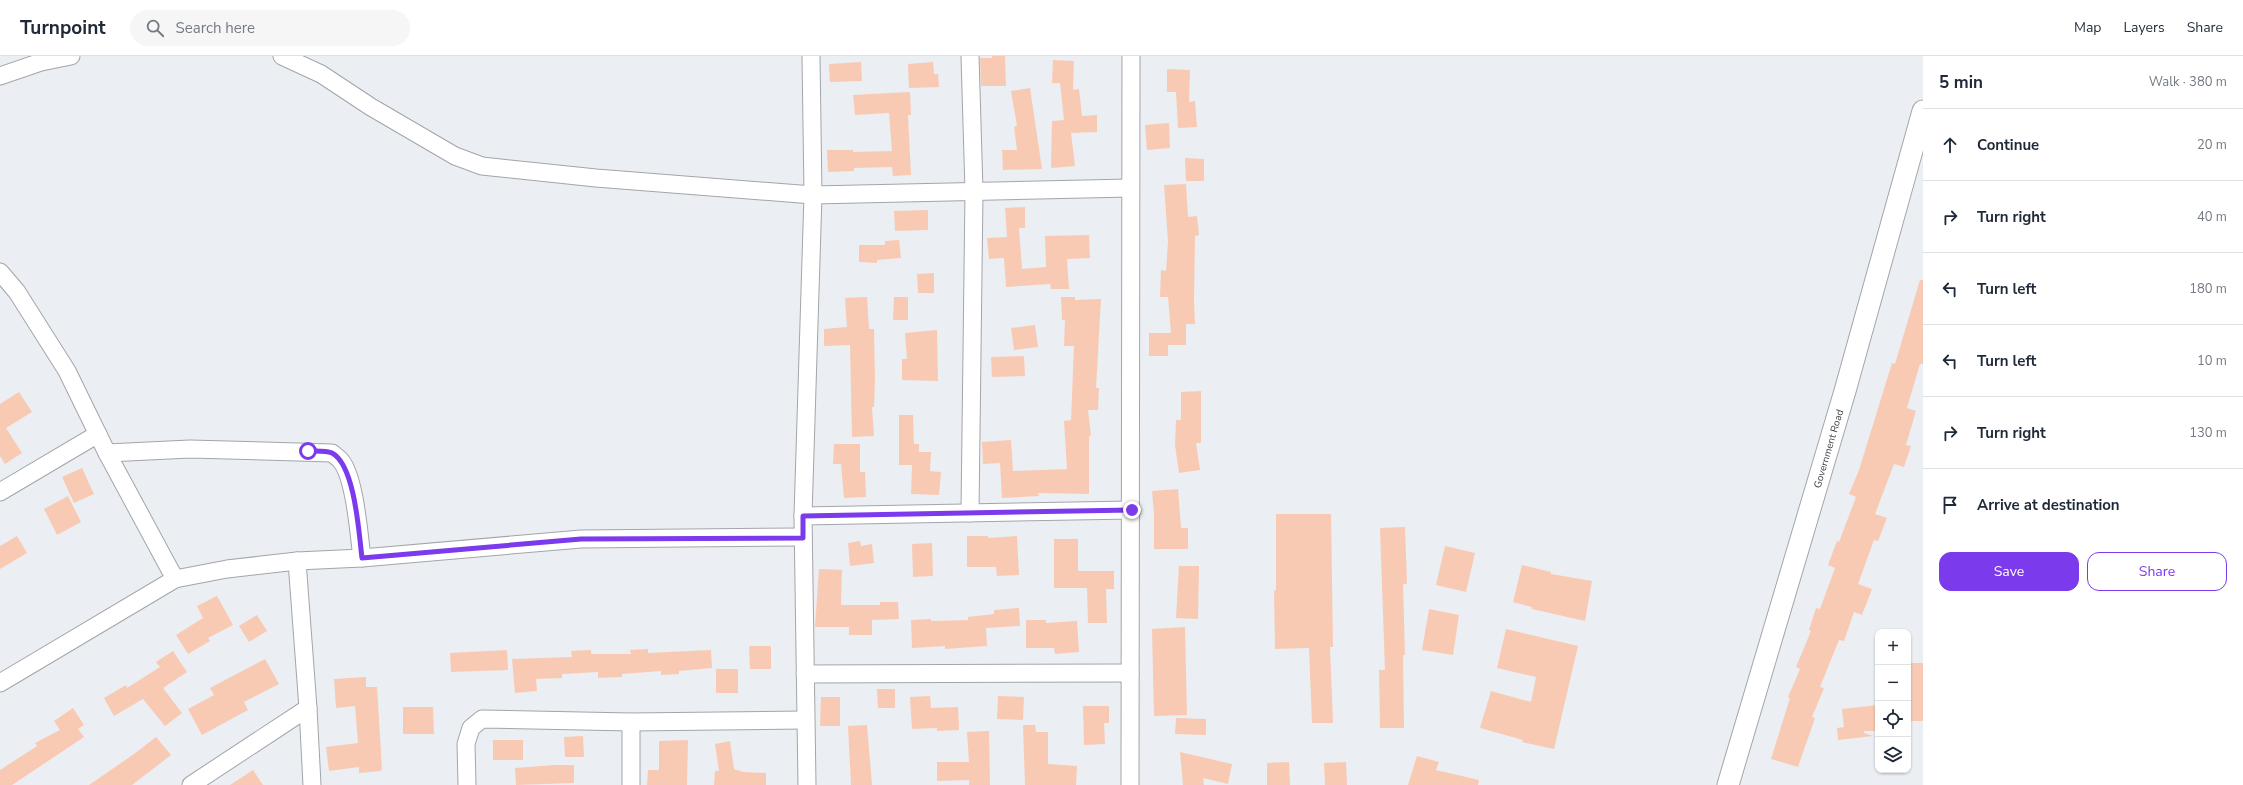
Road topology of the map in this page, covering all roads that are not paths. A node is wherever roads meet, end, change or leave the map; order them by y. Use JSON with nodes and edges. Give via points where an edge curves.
{"nodes":[{"id":1,"x":71,"y":56,"type":"edge"},
{"id":2,"x":282,"y":56,"type":"edge"},
{"id":3,"x":811,"y":56,"type":"edge"},
{"id":4,"x":970,"y":56,"type":"edge"},
{"id":5,"x":1131,"y":56,"type":"edge"},
{"id":6,"x":0,"y":76,"type":"edge"},
{"id":7,"x":1923,"y":111,"type":"edge"},
{"id":8,"x":1130,"y":188,"type":"junction"},
{"id":9,"x":974,"y":191,"type":"junction"},
{"id":10,"x":813,"y":195,"type":"junction"},
{"id":11,"x":0,"y":272,"type":"edge"},
{"id":12,"x":98,"y":434,"type":"junction"},
{"id":13,"x":107,"y":453,"type":"junction"},
{"id":14,"x":0,"y":492,"type":"edge"},
{"id":15,"x":1132,"y":510,"type":"junction"},
{"id":16,"x":970,"y":513,"type":"junction"},
{"id":17,"x":803,"y":516,"type":"junction"},
{"id":18,"x":803,"y":538,"type":"junction"},
{"id":19,"x":362,"y":558,"type":"junction"},
{"id":20,"x":297,"y":561,"type":"junction"},
{"id":21,"x":175,"y":578,"type":"junction"},
{"id":22,"x":1130,"y":673,"type":"junction"},
{"id":23,"x":805,"y":674,"type":"junction"},
{"id":24,"x":0,"y":683,"type":"edge"},
{"id":25,"x":308,"y":708,"type":"junction"},
{"id":26,"x":805,"y":720,"type":"junction"},
{"id":27,"x":631,"y":722,"type":"junction"},
{"id":28,"x":191,"y":785,"type":"edge"},
{"id":29,"x":312,"y":785,"type":"edge"},
{"id":30,"x":467,"y":785,"type":"edge"},
{"id":31,"x":631,"y":785,"type":"edge"},
{"id":32,"x":807,"y":785,"type":"edge"},
{"id":33,"x":1130,"y":785,"type":"edge"},
{"id":34,"x":1728,"y":785,"type":"edge"}],
"edges":[{"from":1,"to":6,"type":"street","via":[[42,62]]},
{"from":2,"to":10,"type":"street","via":[[321,74],[371,107],[455,156],[482,166],[596,178]]},
{"from":3,"to":10,"type":"street"},
{"from":4,"to":9,"type":"street"},
{"from":5,"to":8,"type":"street"},
{"from":7,"to":34,"type":"street","name":"Government Road","via":[[1845,391]]},
{"from":8,"to":9,"type":"street"},
{"from":8,"to":15,"type":"street"},
{"from":9,"to":10,"type":"street"},
{"from":9,"to":16,"type":"street"},
{"from":10,"to":17,"type":"street"},
{"from":11,"to":12,"type":"street","via":[[17,292],[67,371]]},
{"from":12,"to":13,"type":"street"},
{"from":12,"to":14,"type":"street"},
{"from":13,"to":19,"type":"street","via":[[190,449],[332,453],[342,461],[346,471],[354,501]]},
{"from":13,"to":21,"type":"street"},
{"from":15,"to":16,"type":"street"},
{"from":15,"to":22,"type":"street"},
{"from":16,"to":17,"type":"street"},
{"from":17,"to":18,"type":"street"},
{"from":18,"to":19,"type":"street","via":[[581,539]]},
{"from":18,"to":23,"type":"street"},
{"from":19,"to":20,"type":"street"},
{"from":20,"to":21,"type":"street","via":[[227,568]]},
{"from":20,"to":25,"type":"street"},
{"from":21,"to":24,"type":"street"},
{"from":22,"to":23,"type":"street"},
{"from":22,"to":33,"type":"street"},
{"from":23,"to":26,"type":"street"},
{"from":25,"to":28,"type":"street"},
{"from":25,"to":29,"type":"street"},
{"from":26,"to":27,"type":"street"},
{"from":26,"to":32,"type":"street"},
{"from":27,"to":30,"type":"street","via":[[482,720],[470,728],[466,744]]},
{"from":27,"to":31,"type":"street"}]}
